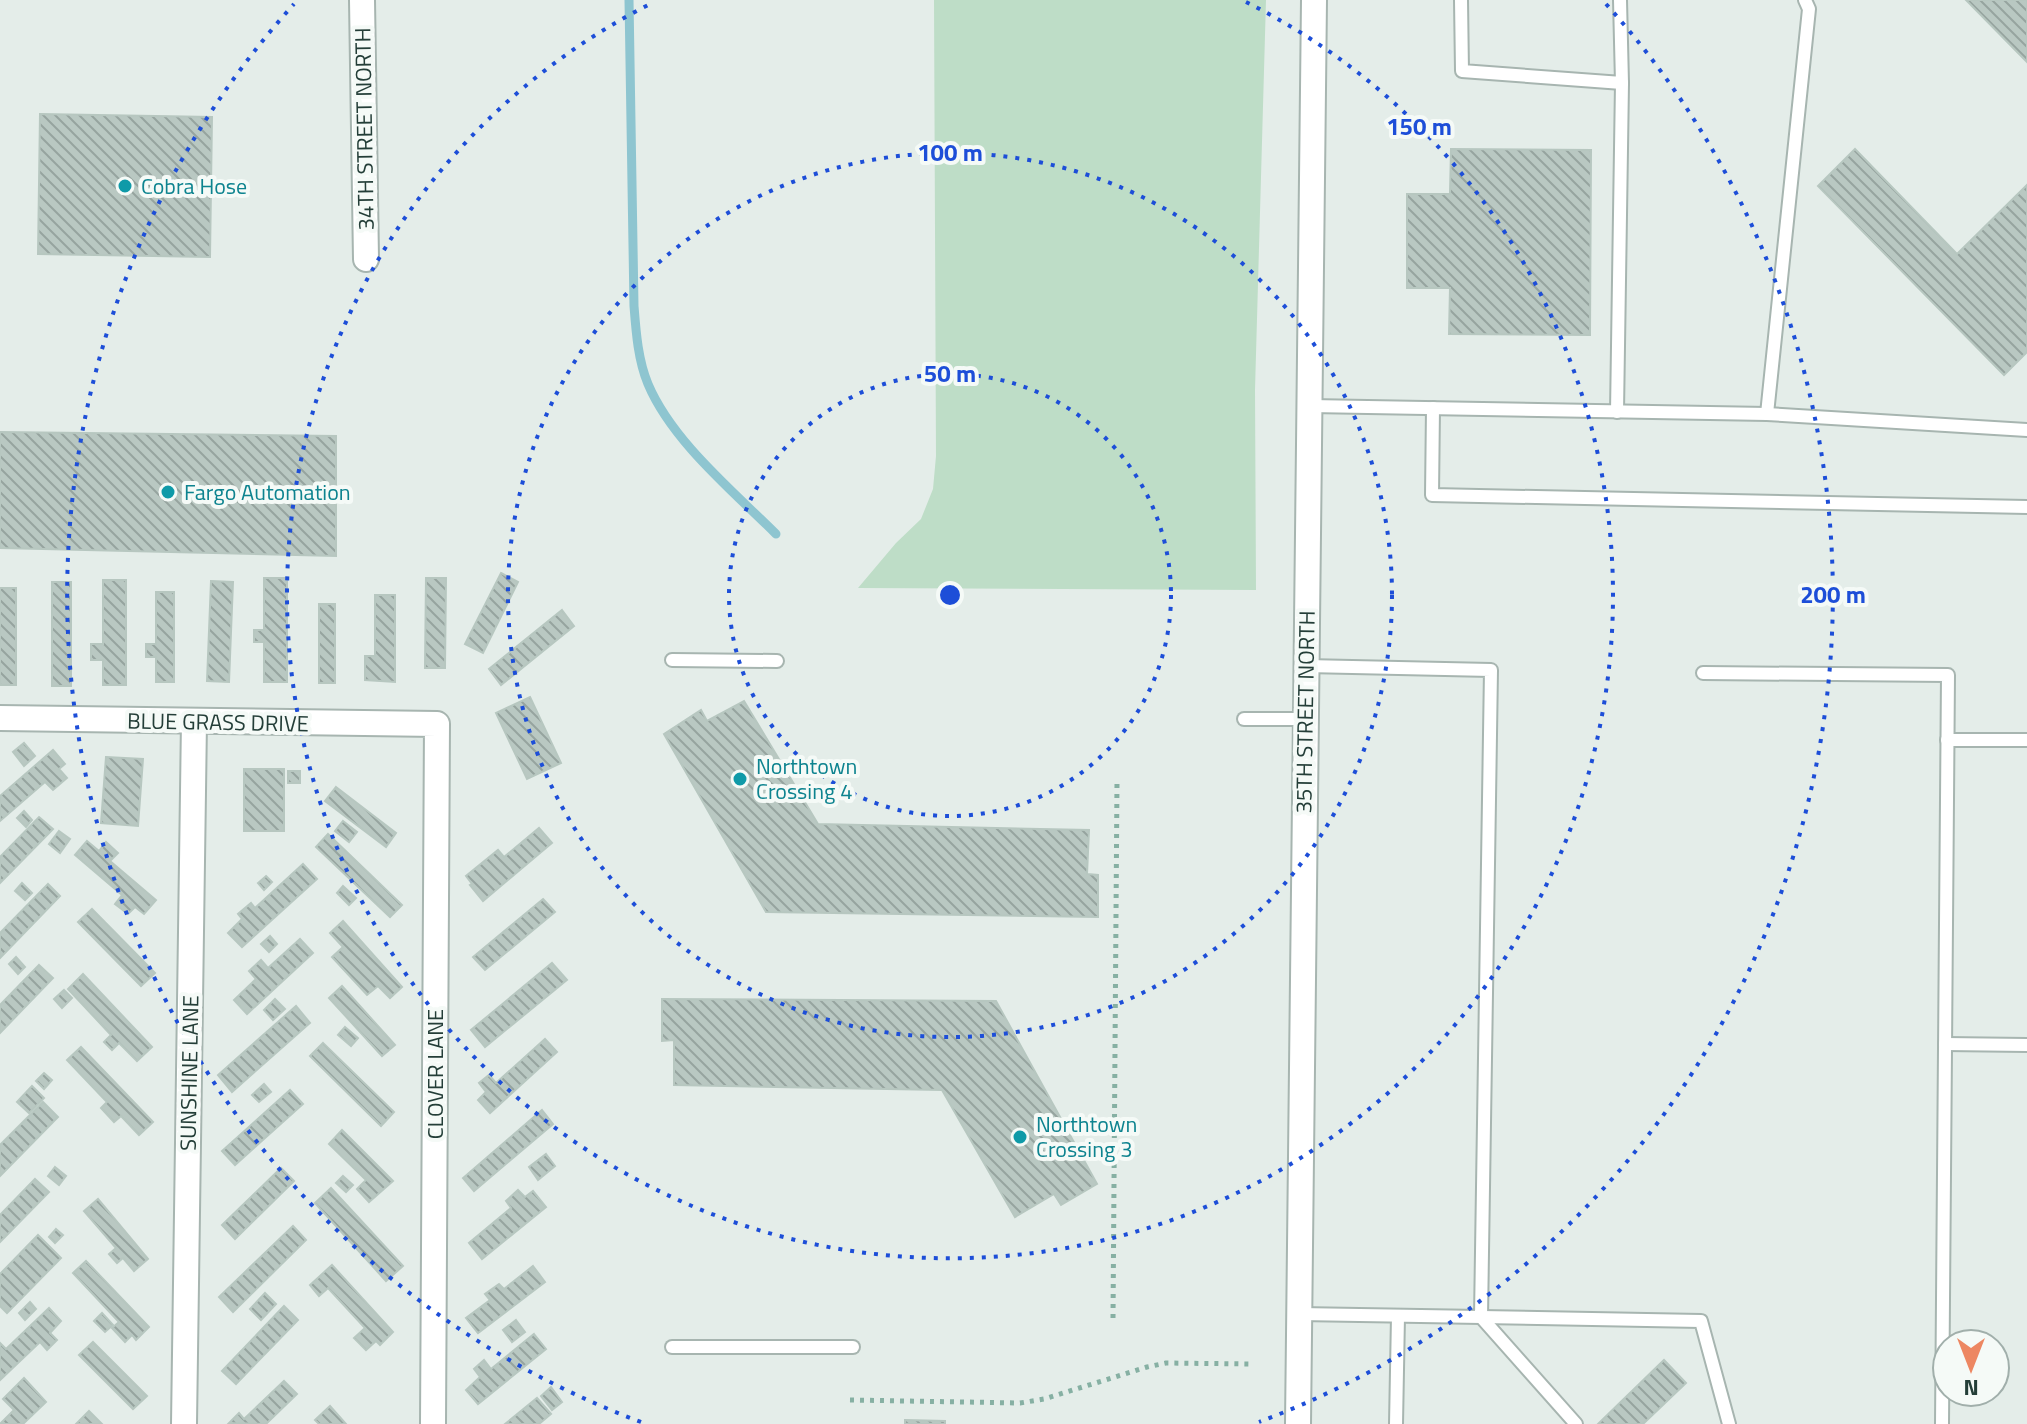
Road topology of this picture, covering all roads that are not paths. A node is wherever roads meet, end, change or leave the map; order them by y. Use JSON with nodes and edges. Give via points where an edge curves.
{"nodes":[{"id":1,"x":362,"y":0,"type":"edge"},
{"id":2,"x":1314,"y":0,"type":"edge"},
{"id":3,"x":1461,"y":0,"type":"edge"},
{"id":4,"x":1620,"y":0,"type":"edge"},
{"id":5,"x":1805,"y":0,"type":"edge"},
{"id":6,"x":1622,"y":83,"type":"junction"},
{"id":7,"x":366,"y":259,"type":"dead end"},
{"id":8,"x":1310,"y":406,"type":"junction"},
{"id":9,"x":1433,"y":408,"type":"junction"},
{"id":10,"x":1617,"y":412,"type":"junction"},
{"id":11,"x":1767,"y":414,"type":"junction"},
{"id":12,"x":2027,"y":430,"type":"edge"},
{"id":13,"x":2027,"y":507,"type":"edge"},
{"id":14,"x":672,"y":660,"type":"dead end"},
{"id":15,"x":777,"y":661,"type":"dead end"},
{"id":16,"x":1306,"y":666,"type":"junction"},
{"id":17,"x":1703,"y":673,"type":"dead end"},
{"id":18,"x":0,"y":718,"type":"edge"},
{"id":19,"x":1244,"y":719,"type":"dead end"},
{"id":20,"x":1305,"y":719,"type":"junction"},
{"id":21,"x":194,"y":721,"type":"junction"},
{"id":22,"x":437,"y":724,"type":"joint"},
{"id":23,"x":1947,"y":740,"type":"junction"},
{"id":24,"x":2027,"y":740,"type":"edge"},
{"id":25,"x":1945,"y":1044,"type":"junction"},
{"id":26,"x":2027,"y":1045,"type":"edge"},
{"id":27,"x":1299,"y":1314,"type":"junction"},
{"id":28,"x":1398,"y":1316,"type":"junction"},
{"id":29,"x":1481,"y":1317,"type":"junction"},
{"id":30,"x":672,"y":1347,"type":"dead end"},
{"id":31,"x":853,"y":1347,"type":"dead end"},
{"id":32,"x":1398,"y":1422,"type":"edge"},
{"id":33,"x":184,"y":1424,"type":"edge"},
{"id":34,"x":433,"y":1424,"type":"edge"},
{"id":35,"x":1298,"y":1424,"type":"edge"},
{"id":36,"x":1576,"y":1424,"type":"edge"},
{"id":37,"x":1729,"y":1424,"type":"edge"},
{"id":38,"x":1942,"y":1424,"type":"edge"}],
"edges":[{"from":1,"to":7,"type":"street","name":"34TH STREET NORTH"},
{"from":2,"to":8,"type":"street","name":"35TH STREET NORTH"},
{"from":3,"to":6,"type":"lane","via":[[1462,71]]},
{"from":4,"to":6,"type":"lane"},
{"from":5,"to":11,"type":"lane","via":[[1809,9]]},
{"from":6,"to":10,"type":"lane"},
{"from":8,"to":9,"type":"lane"},
{"from":8,"to":16,"type":"street","name":"35TH STREET NORTH"},
{"from":9,"to":10,"type":"lane"},
{"from":9,"to":13,"type":"lane","via":[[1432,495]]},
{"from":10,"to":11,"type":"lane"},
{"from":11,"to":12,"type":"lane"},
{"from":14,"to":15,"type":"lane"},
{"from":16,"to":20,"type":"street","name":"35TH STREET NORTH"},
{"from":16,"to":29,"type":"lane","via":[[1491,670]]},
{"from":17,"to":23,"type":"lane","via":[[1948,675]]},
{"from":18,"to":21,"type":"street","name":"BLUE GRASS DRIVE"},
{"from":19,"to":20,"type":"lane"},
{"from":20,"to":27,"type":"street","name":"35TH STREET NORTH"},
{"from":21,"to":22,"type":"street","name":"BLUE GRASS DRIVE"},
{"from":21,"to":33,"type":"street","name":"SUNSHINE LANE"},
{"from":22,"to":34,"type":"street","name":"CLOVER LANE"},
{"from":23,"to":24,"type":"lane"},
{"from":23,"to":25,"type":"lane"},
{"from":25,"to":26,"type":"lane"},
{"from":25,"to":38,"type":"lane"},
{"from":27,"to":28,"type":"lane"},
{"from":27,"to":35,"type":"street","name":"35TH STREET NORTH"},
{"from":28,"to":29,"type":"lane"},
{"from":28,"to":32,"type":"lane"},
{"from":29,"to":36,"type":"lane"},
{"from":29,"to":37,"type":"lane","via":[[1701,1321]]},
{"from":30,"to":31,"type":"lane"}]}
